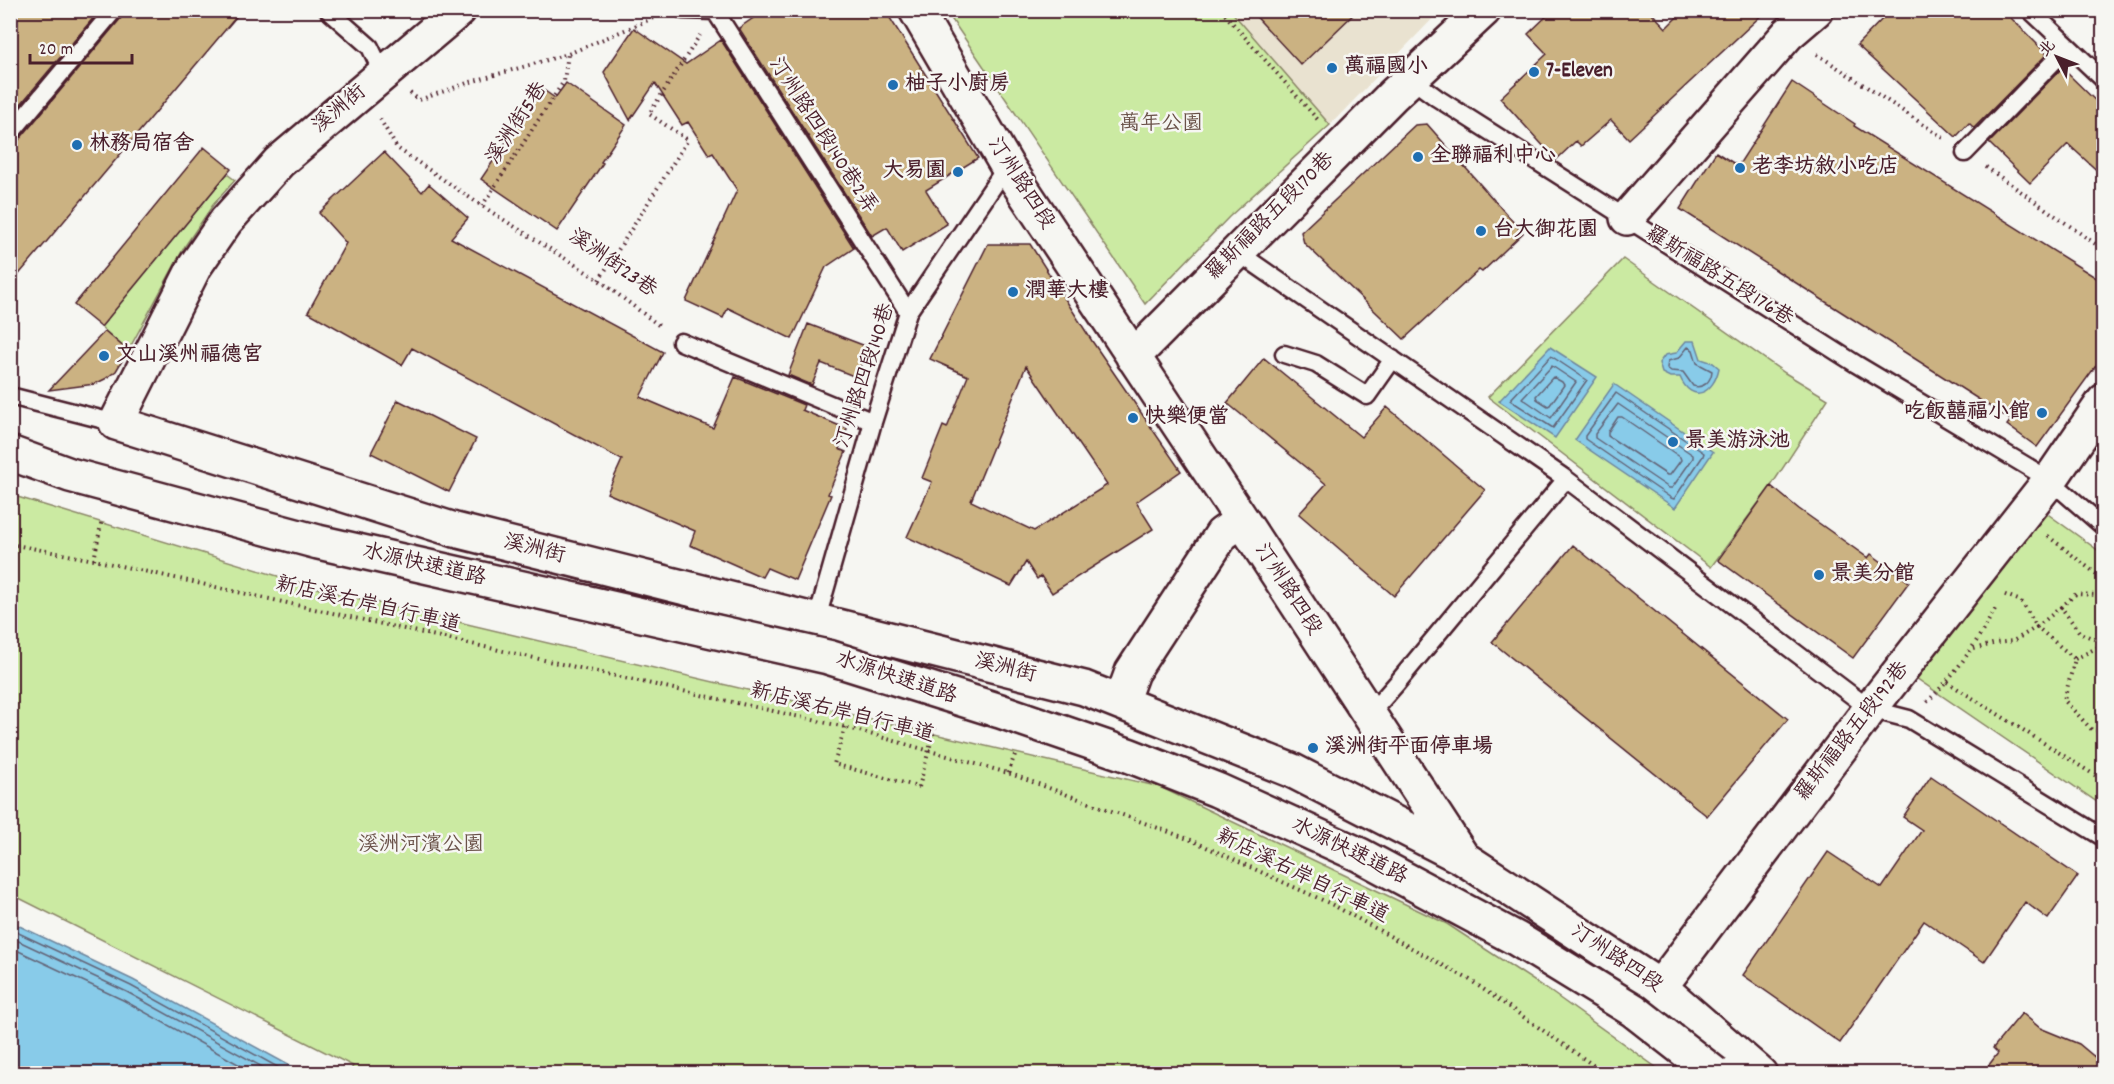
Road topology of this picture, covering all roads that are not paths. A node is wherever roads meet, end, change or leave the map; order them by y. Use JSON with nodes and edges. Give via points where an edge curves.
{"nodes":[{"id":1,"x":114,"y":10,"type":"edge"},
{"id":2,"x":328,"y":10,"type":"edge"},
{"id":3,"x":459,"y":10,"type":"edge"},
{"id":4,"x":683,"y":10,"type":"edge"},
{"id":5,"x":916,"y":10,"type":"edge"},
{"id":6,"x":1484,"y":10,"type":"edge"},
{"id":7,"x":1816,"y":10,"type":"edge"},
{"id":8,"x":2030,"y":10,"type":"edge"},
{"id":9,"x":714,"y":11,"type":"edge"},
{"id":10,"x":2068,"y":47,"type":"junction"},
{"id":11,"x":1410,"y":78,"type":"junction"},
{"id":12,"x":2103,"y":80,"type":"edge"},
{"id":13,"x":373,"y":82,"type":"junction"},
{"id":14,"x":10,"y":134,"type":"edge"},
{"id":15,"x":1965,"y":153,"type":"dead end"},
{"id":16,"x":1007,"y":166,"type":"junction"},
{"id":17,"x":1627,"y":218,"type":"junction"},
{"id":18,"x":1236,"y":251,"type":"junction"},
{"id":19,"x":908,"y":312,"type":"junction"},
{"id":20,"x":681,"y":342,"type":"road end"},
{"id":21,"x":1284,"y":354,"type":"dead end"},
{"id":22,"x":1133,"y":357,"type":"junction"},
{"id":23,"x":1393,"y":359,"type":"junction"},
{"id":24,"x":10,"y":396,"type":"edge"},
{"id":25,"x":2103,"y":401,"type":"edge"},
{"id":26,"x":873,"y":422,"type":"junction"},
{"id":27,"x":116,"y":423,"type":"junction"},
{"id":28,"x":10,"y":444,"type":"edge"},
{"id":29,"x":10,"y":453,"type":"edge"},
{"id":30,"x":10,"y":473,"type":"edge"},
{"id":31,"x":70,"y":475,"type":"junction"},
{"id":32,"x":1566,"y":479,"type":"junction"},
{"id":33,"x":2050,"y":480,"type":"junction"},
{"id":34,"x":1242,"y":520,"type":"junction"},
{"id":35,"x":2103,"y":527,"type":"edge"},
{"id":36,"x":816,"y":622,"type":"junction"},
{"id":37,"x":1121,"y":702,"type":"junction"},
{"id":38,"x":1870,"y":709,"type":"junction"},
{"id":39,"x":1368,"y":715,"type":"junction"},
{"id":40,"x":2103,"y":838,"type":"edge"},
{"id":41,"x":1463,"y":858,"type":"junction"},
{"id":42,"x":1660,"y":987,"type":"junction"},
{"id":43,"x":1710,"y":1074,"type":"edge"},
{"id":44,"x":1715,"y":1074,"type":"edge"},
{"id":45,"x":1760,"y":1074,"type":"edge"}],
"edges":[{"from":1,"to":14,"type":"lane"},
{"from":2,"to":13,"type":"lane","via":[[370,47]]},
{"from":3,"to":13,"type":"main road","name":"溪洲街"},
{"from":4,"to":9,"type":"lane"},
{"from":5,"to":16,"type":"main road","name":"汀州路四段"},
{"from":6,"to":11,"type":"main road","name":"羅斯福路五段170巷"},
{"from":7,"to":17,"type":"main road","name":"羅斯福路五段176巷","via":[[1788,34]]},
{"from":8,"to":10,"type":"lane"},
{"from":9,"to":19,"type":"lane","name":"汀州路四段140巷2弄"},
{"from":10,"to":12,"type":"lane"},
{"from":10,"to":15,"type":"lane"},
{"from":11,"to":17,"type":"lane"},
{"from":11,"to":18,"type":"main road","name":"羅斯福路五段170巷"},
{"from":13,"to":27,"type":"main road","name":"溪洲街","via":[[279,162],[226,221],[195,266]]},
{"from":16,"to":19,"type":"lane","name":"汀州路四段140巷"},
{"from":16,"to":22,"type":"main road","name":"汀州路四段"},
{"from":17,"to":33,"type":"lane","name":"羅斯福路五段176巷","via":[[1856,364]]},
{"from":18,"to":22,"type":"main road","name":"羅斯福路五段170巷"},
{"from":18,"to":23,"type":"lane"},
{"from":19,"to":26,"type":"lane","name":"汀州路四段140巷"},
{"from":20,"to":26,"type":"lane"},
{"from":21,"to":23,"type":"lane","via":[[1316,364],[1367,396]]},
{"from":22,"to":34,"type":"main road","name":"汀州路四段"},
{"from":23,"to":32,"type":"lane"},
{"from":24,"to":27,"type":"lane"},
{"from":25,"to":33,"type":"main road","name":"羅斯福路五段192巷"},
{"from":26,"to":36,"type":"lane","name":"汀州路四段140巷"},
{"from":27,"to":36,"type":"main road","name":"溪洲街","via":[[455,530]]},
{"from":28,"to":31,"type":"main road","bridge":true},
{"from":29,"to":31,"type":"main road","name":"水源快速道路","bridge":true},
{"from":30,"to":43,"type":"main road","name":"水源快速道路","bridge":true,"via":[[574,606],[778,646],[1129,757],[1420,887],[1551,963],[1657,1033]]},
{"from":31,"to":44,"type":"main road","name":"水源快速道路","bridge":true,"via":[[318,542],[828,657],[1128,755],[1217,790],[1360,855],[1516,939],[1633,1011]]},
{"from":32,"to":38,"type":"lane"},
{"from":32,"to":39,"type":"lane"},
{"from":33,"to":35,"type":"lane"},
{"from":33,"to":38,"type":"main road","name":"羅斯福路五段192巷"},
{"from":34,"to":37,"type":"main road","via":[[1222,534],[1132,672]]},
{"from":34,"to":39,"type":"main road","name":"汀州路四段"},
{"from":36,"to":37,"type":"main road","name":"溪洲街","via":[[1084,688]]},
{"from":37,"to":41,"type":"main road","name":"溪洲街","via":[[1293,771]]},
{"from":38,"to":40,"type":"lane","via":[[1910,719]]},
{"from":38,"to":42,"type":"main road","name":"羅斯福路五段192巷"},
{"from":39,"to":41,"type":"main road","name":"汀州路四段"},
{"from":41,"to":42,"type":"main road","name":"汀州路四段"},
{"from":42,"to":45,"type":"main road","name":"汀州路四段"}]}
